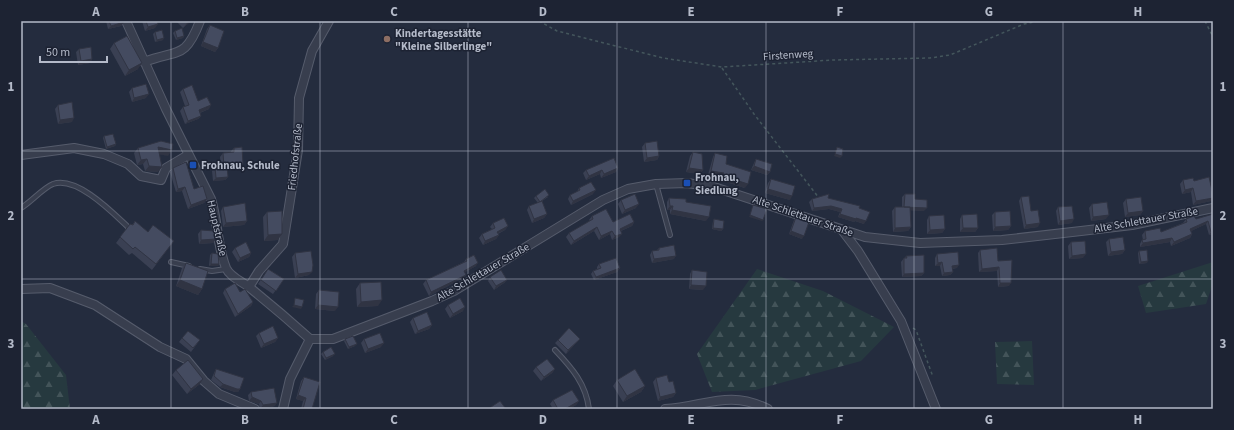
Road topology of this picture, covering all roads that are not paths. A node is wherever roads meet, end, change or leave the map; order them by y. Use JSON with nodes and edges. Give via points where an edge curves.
{"nodes":[{"id":1,"x":126,"y":21,"type":"edge"},
{"id":2,"x":200,"y":21,"type":"edge"},
{"id":3,"x":329,"y":21,"type":"edge"},
{"id":4,"x":144,"y":62,"type":"junction"},
{"id":5,"x":188,"y":155,"type":"junction"},
{"id":6,"x":21,"y":156,"type":"edge"},
{"id":7,"x":656,"y":184,"type":"junction"},
{"id":8,"x":21,"y":208,"type":"edge"},
{"id":9,"x":1213,"y":208,"type":"edge"},
{"id":10,"x":128,"y":227,"type":"edge"},
{"id":11,"x":842,"y":230,"type":"junction"},
{"id":12,"x":670,"y":235,"type":"dead end"},
{"id":13,"x":865,"y":237,"type":"junction"},
{"id":14,"x":858,"y":251,"type":"junction"},
{"id":15,"x":171,"y":262,"type":"dead end"},
{"id":16,"x":227,"y":269,"type":"junction"},
{"id":17,"x":249,"y":287,"type":"junction"},
{"id":18,"x":21,"y":289,"type":"edge"},
{"id":19,"x":310,"y":339,"type":"junction"},
{"id":20,"x":555,"y":350,"type":"dead end"},
{"id":21,"x":255,"y":409,"type":"edge"},
{"id":22,"x":283,"y":409,"type":"edge"},
{"id":23,"x":589,"y":409,"type":"edge"},
{"id":24,"x":665,"y":409,"type":"edge"},
{"id":25,"x":768,"y":409,"type":"edge"},
{"id":26,"x":936,"y":409,"type":"edge"}],
"edges":[{"from":1,"to":4,"type":"street","name":"Hauptstraße"},
{"from":2,"to":4,"type":"street","via":[[194,38],[182,51]]},
{"from":3,"to":17,"type":"street","name":"Friedhofstraße","via":[[312,51],[299,98],[298,150],[283,244],[259,271]]},
{"from":4,"to":5,"type":"street","name":"Hauptstraße"},
{"from":5,"to":6,"type":"street","via":[[166,168],[161,180],[142,176],[128,164],[104,154],[74,148]]},
{"from":5,"to":16,"type":"street","name":"Hauptstraße","via":[[211,199]]},
{"from":7,"to":11,"type":"street","name":"Alte Schlettauer Straße","via":[[714,187]]},
{"from":7,"to":12,"type":"lane"},
{"from":7,"to":19,"type":"street","name":"Alte Schlettauer Straße","via":[[628,189],[604,200],[454,291],[432,301],[333,339]]},
{"from":8,"to":10,"type":"lane","via":[[52,185],[71,184],[83,190]]},
{"from":9,"to":13,"type":"street","name":"Alte Schlettauer Straße","via":[[1132,225],[1002,240],[920,243]]},
{"from":11,"to":13,"type":"street","name":"Alte Schlettauer Straße"},
{"from":11,"to":14,"type":"street"},
{"from":13,"to":14,"type":"street"},
{"from":14,"to":26,"type":"street","via":[[900,320]]},
{"from":15,"to":16,"type":"lane","via":[[212,271]]},
{"from":16,"to":17,"type":"street","name":"Hauptstraße"},
{"from":17,"to":19,"type":"street","name":"Hauptstraße"},
{"from":18,"to":21,"type":"street","via":[[50,288],[95,305],[160,347],[186,359],[219,394]]},
{"from":19,"to":22,"type":"street","via":[[290,379]]},
{"from":20,"to":23,"type":"lane","via":[[573,368],[584,386]]},
{"from":24,"to":25,"type":"street","via":[[721,399],[740,399]]}]}
